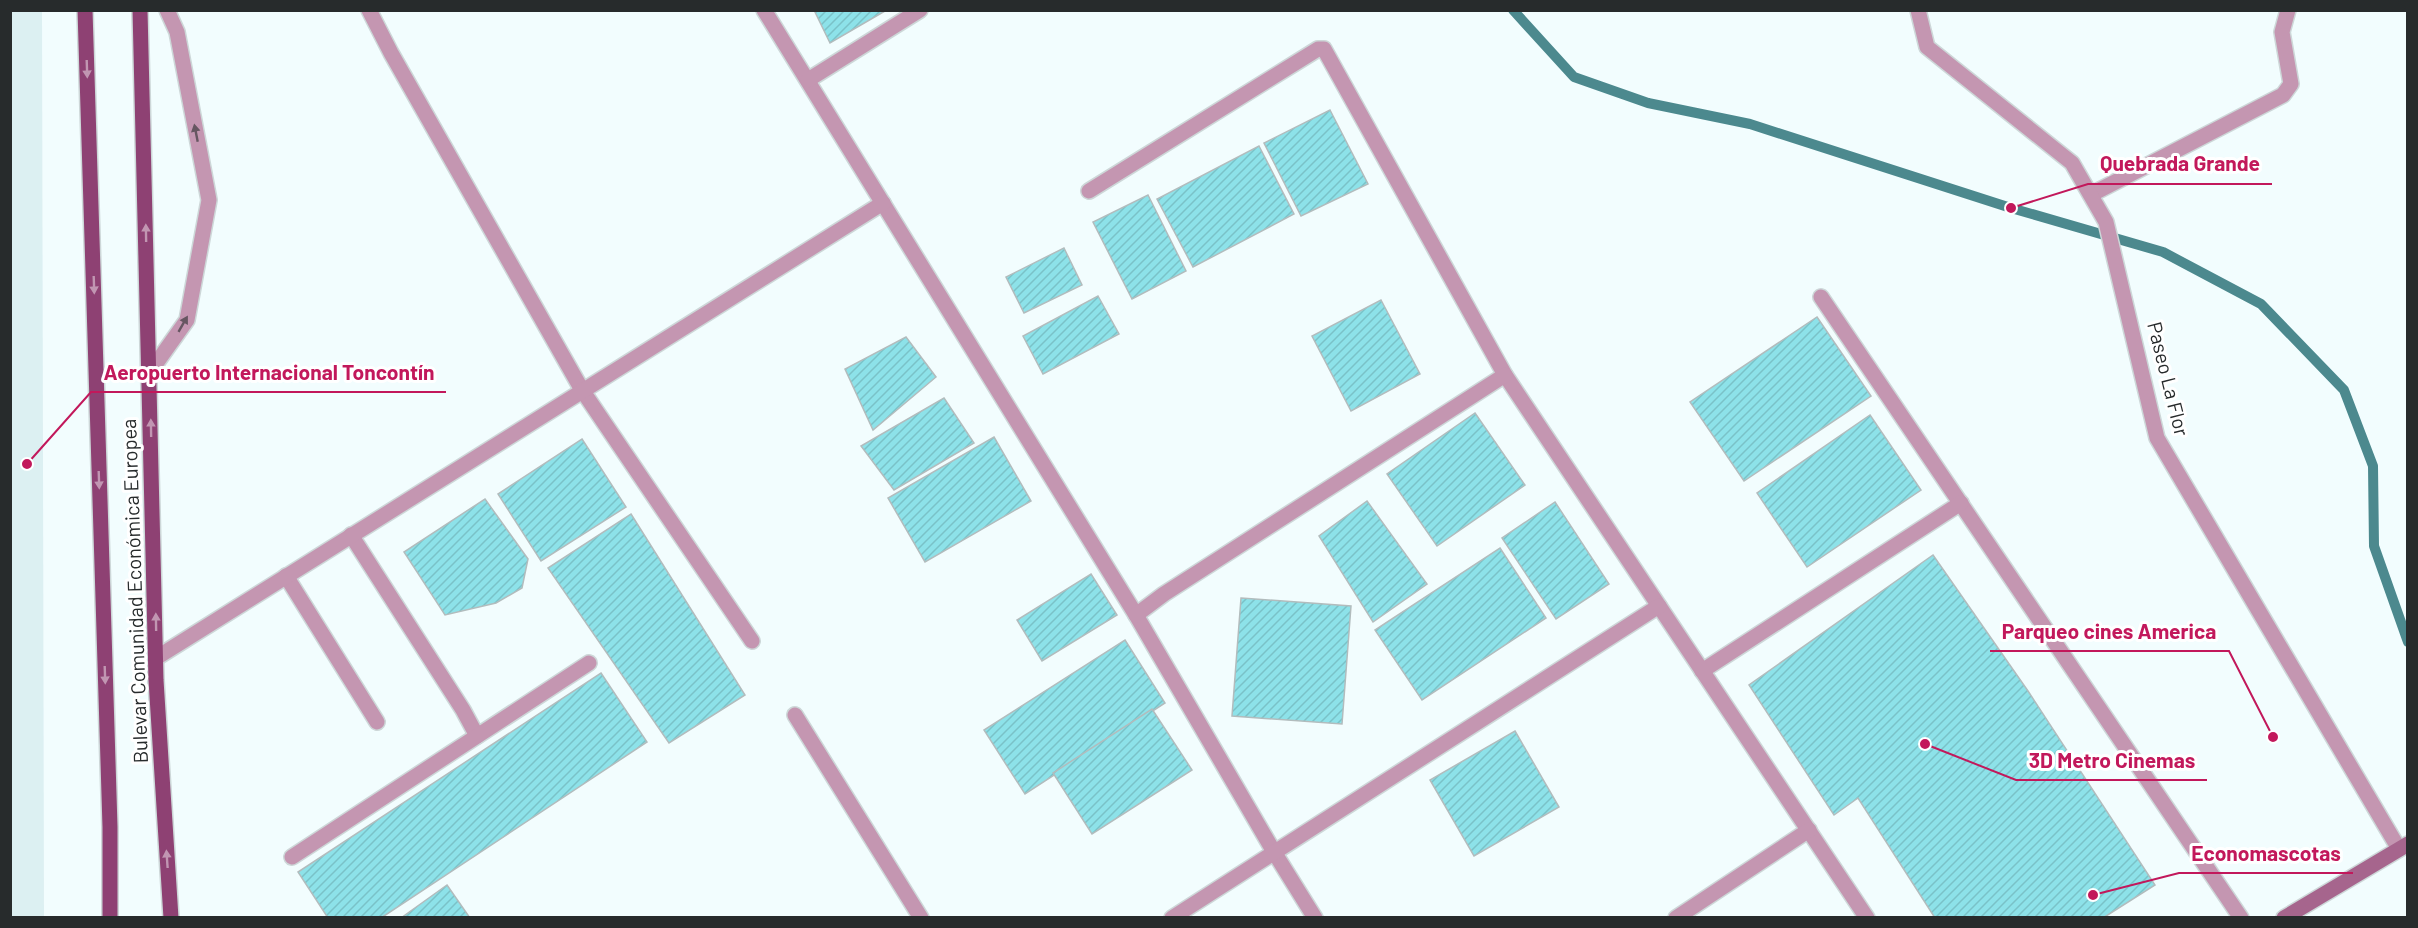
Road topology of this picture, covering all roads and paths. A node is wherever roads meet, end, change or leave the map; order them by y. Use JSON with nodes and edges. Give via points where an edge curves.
{"nodes":[{"id":1,"x":85,"y":10,"type":"edge"},
{"id":2,"x":140,"y":10,"type":"edge"},
{"id":3,"x":167,"y":10,"type":"edge"},
{"id":4,"x":369,"y":10,"type":"edge"},
{"id":5,"x":764,"y":10,"type":"edge"},
{"id":6,"x":920,"y":10,"type":"edge"},
{"id":7,"x":1918,"y":10,"type":"edge"},
{"id":8,"x":2288,"y":10,"type":"edge"},
{"id":9,"x":808,"y":80,"type":"junction"},
{"id":10,"x":1089,"y":191,"type":"dead end"},
{"id":11,"x":2092,"y":194,"type":"junction"},
{"id":12,"x":883,"y":203,"type":"junction"},
{"id":13,"x":1821,"y":297,"type":"dead end"},
{"id":14,"x":150,"y":372,"type":"junction"},
{"id":15,"x":1505,"y":375,"type":"junction"},
{"id":16,"x":582,"y":390,"type":"junction"},
{"id":17,"x":1960,"y":503,"type":"junction"},
{"id":18,"x":351,"y":535,"type":"junction"},
{"id":19,"x":286,"y":576,"type":"junction"},
{"id":20,"x":1659,"y":606,"type":"junction"},
{"id":21,"x":1136,"y":615,"type":"junction"},
{"id":22,"x":752,"y":641,"type":"dead end"},
{"id":23,"x":156,"y":658,"type":"junction"},
{"id":24,"x":589,"y":663,"type":"dead end"},
{"id":25,"x":1702,"y":671,"type":"junction"},
{"id":26,"x":795,"y":715,"type":"dead end"},
{"id":27,"x":377,"y":722,"type":"dead end"},
{"id":28,"x":477,"y":736,"type":"junction"},
{"id":29,"x":1809,"y":830,"type":"junction"},
{"id":30,"x":2403,"y":847,"type":"edge"},
{"id":31,"x":1274,"y":852,"type":"junction"},
{"id":32,"x":292,"y":857,"type":"dead end"},
{"id":33,"x":110,"y":918,"type":"edge"},
{"id":34,"x":171,"y":918,"type":"edge"},
{"id":35,"x":921,"y":918,"type":"edge"},
{"id":36,"x":1172,"y":918,"type":"edge"},
{"id":37,"x":1315,"y":918,"type":"edge"},
{"id":38,"x":1676,"y":918,"type":"edge"},
{"id":39,"x":1867,"y":918,"type":"edge"},
{"id":40,"x":2241,"y":918,"type":"edge"},
{"id":41,"x":2284,"y":918,"type":"edge"}],
"edges":[{"from":1,"to":33,"type":"main road","name":"Bulevar Comunidad Económica Europea","one_way":true},
{"from":14,"to":2,"type":"main road","name":"Bulevar Comunidad Económica Europea","one_way":true},
{"from":14,"to":3,"type":"street","one_way":true,"via":[[187,320],[209,200],[177,32]]},
{"from":4,"to":16,"type":"street"},
{"from":5,"to":9,"type":"street"},
{"from":6,"to":9,"type":"street"},
{"from":7,"to":11,"type":"street","name":"Paseo La Flor","via":[[1927,48],[2072,163]]},
{"from":8,"to":11,"type":"street","via":[[2282,32],[2290,84],[2283,95]]},
{"from":9,"to":12,"type":"street"},
{"from":10,"to":15,"type":"street","via":[[1318,49],[1324,49]]},
{"from":11,"to":30,"type":"street","name":"Paseo La Flor","via":[[2106,222],[2157,438]]},
{"from":12,"to":16,"type":"street"},
{"from":12,"to":21,"type":"street"},
{"from":13,"to":17,"type":"street"},
{"from":23,"to":14,"type":"main road","name":"Bulevar Comunidad Económica Europea","one_way":true},
{"from":15,"to":20,"type":"street"},
{"from":15,"to":21,"type":"street"},
{"from":16,"to":18,"type":"street"},
{"from":16,"to":22,"type":"street"},
{"from":17,"to":25,"type":"street"},
{"from":17,"to":40,"type":"street"},
{"from":18,"to":19,"type":"street"},
{"from":18,"to":28,"type":"street"},
{"from":19,"to":23,"type":"street"},
{"from":19,"to":27,"type":"street"},
{"from":20,"to":25,"type":"street"},
{"from":20,"to":31,"type":"street"},
{"from":21,"to":31,"type":"street"},
{"from":34,"to":23,"type":"main road","name":"Bulevar Comunidad Económica Europea","one_way":true},
{"from":24,"to":28,"type":"street"},
{"from":25,"to":29,"type":"street"},
{"from":26,"to":35,"type":"street"},
{"from":28,"to":32,"type":"street"},
{"from":29,"to":38,"type":"street"},
{"from":29,"to":39,"type":"street"},
{"from":30,"to":41,"type":"main road"},
{"from":31,"to":36,"type":"street"},
{"from":31,"to":37,"type":"street"}]}
